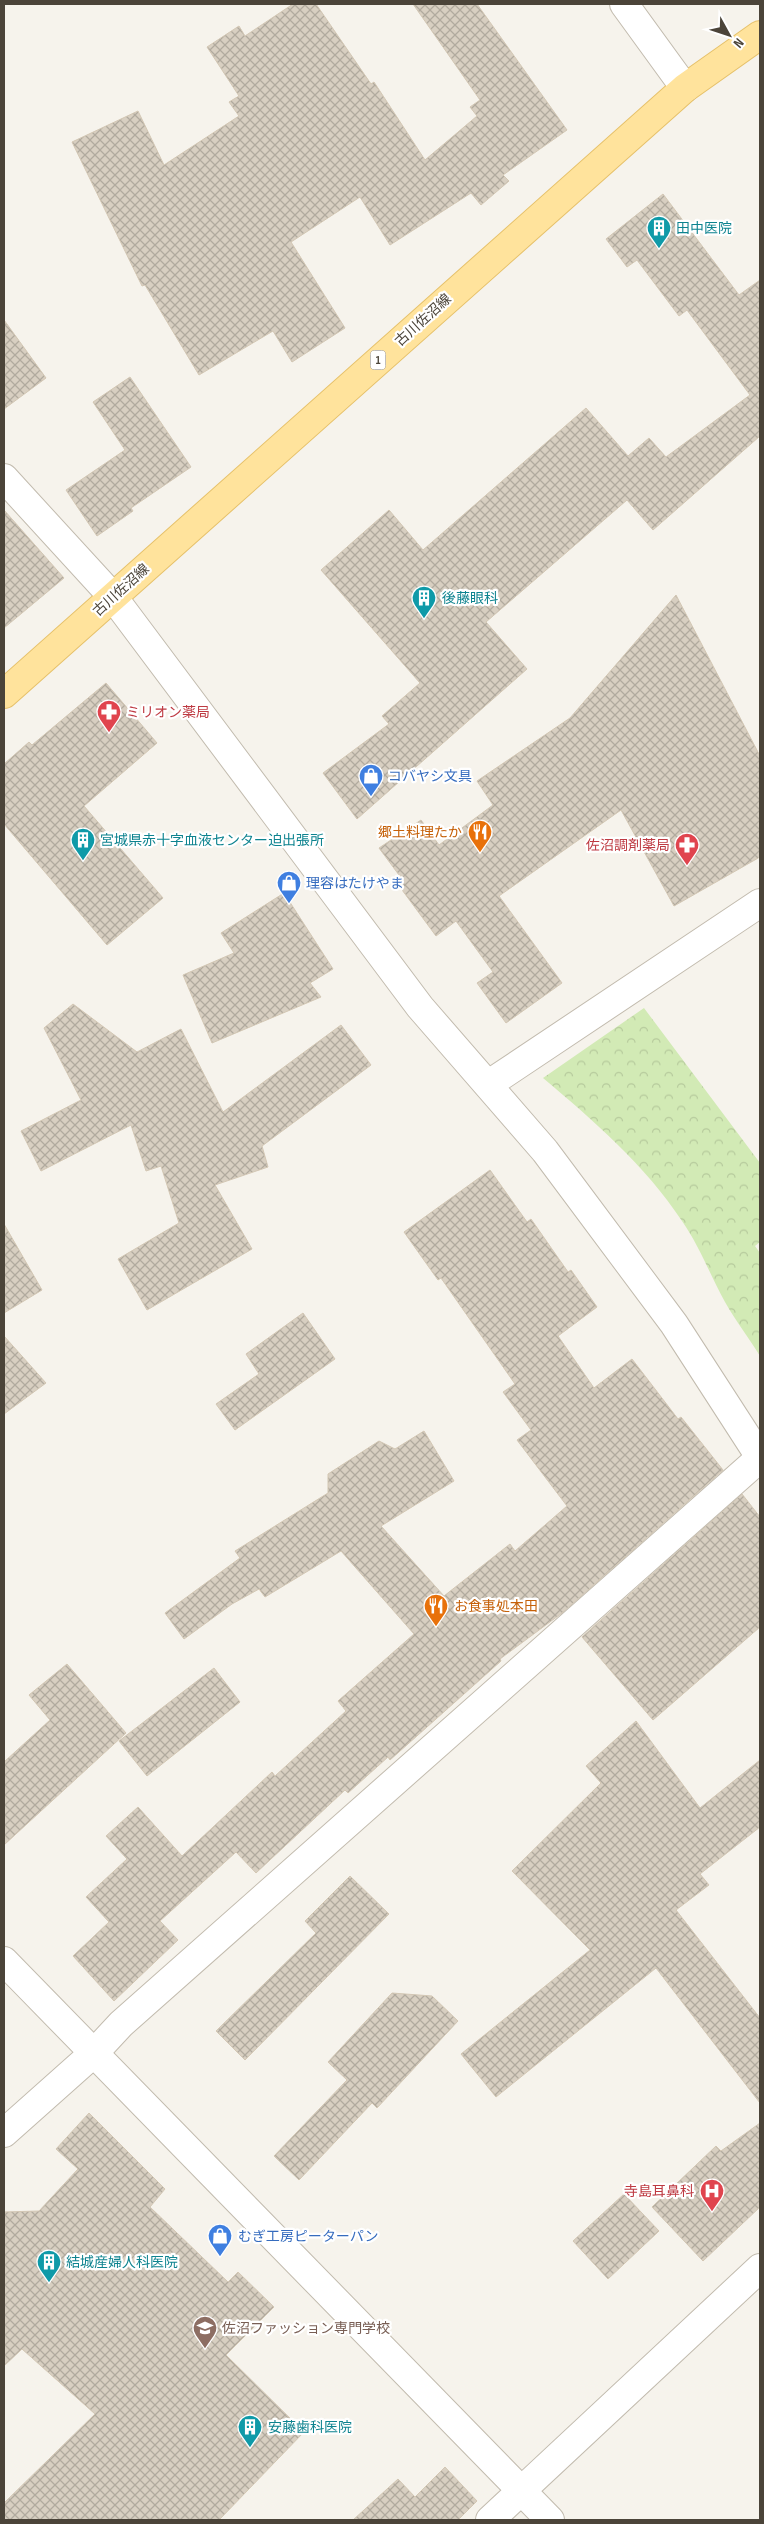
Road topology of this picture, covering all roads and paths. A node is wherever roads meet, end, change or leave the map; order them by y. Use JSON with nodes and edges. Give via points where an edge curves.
{"nodes":[{"id":1,"x":624,"y":4,"type":"edge"},
{"id":2,"x":760,"y":35,"type":"edge"},
{"id":3,"x":685,"y":88,"type":"junction"},
{"id":4,"x":4,"y":478,"type":"edge"},
{"id":5,"x":113,"y":597,"type":"junction"},
{"id":6,"x":4,"y":694,"type":"edge"},
{"id":7,"x":760,"y":903,"type":"edge"},
{"id":8,"x":489,"y":1084,"type":"junction"},
{"id":9,"x":760,"y":1458,"type":"edge"},
{"id":10,"x":4,"y":1961,"type":"edge"},
{"id":11,"x":95,"y":2052,"type":"junction"},
{"id":12,"x":4,"y":2133,"type":"edge"},
{"id":13,"x":760,"y":2268,"type":"edge"},
{"id":14,"x":522,"y":2491,"type":"junction"},
{"id":15,"x":490,"y":2520,"type":"edge"},
{"id":16,"x":550,"y":2520,"type":"edge"}],
"edges":[{"from":1,"to":3,"type":"street"},
{"from":2,"to":3,"type":"main road","name":"古川佐沼線","number":"1"},
{"from":3,"to":5,"type":"main road","name":"古川佐沼線","number":"1"},
{"from":4,"to":5,"type":"street"},
{"from":5,"to":6,"type":"main road","name":"古川佐沼線","number":"1"},
{"from":5,"to":8,"type":"street","via":[[420,1007]]},
{"from":7,"to":8,"type":"street"},
{"from":8,"to":9,"type":"street","via":[[545,1151],[674,1324]]},
{"from":9,"to":11,"type":"street","via":[[121,2024]]},
{"from":10,"to":11,"type":"street"},
{"from":11,"to":12,"type":"street"},
{"from":11,"to":14,"type":"street"},
{"from":13,"to":14,"type":"street"},
{"from":14,"to":15,"type":"street"},
{"from":14,"to":16,"type":"street"}]}
